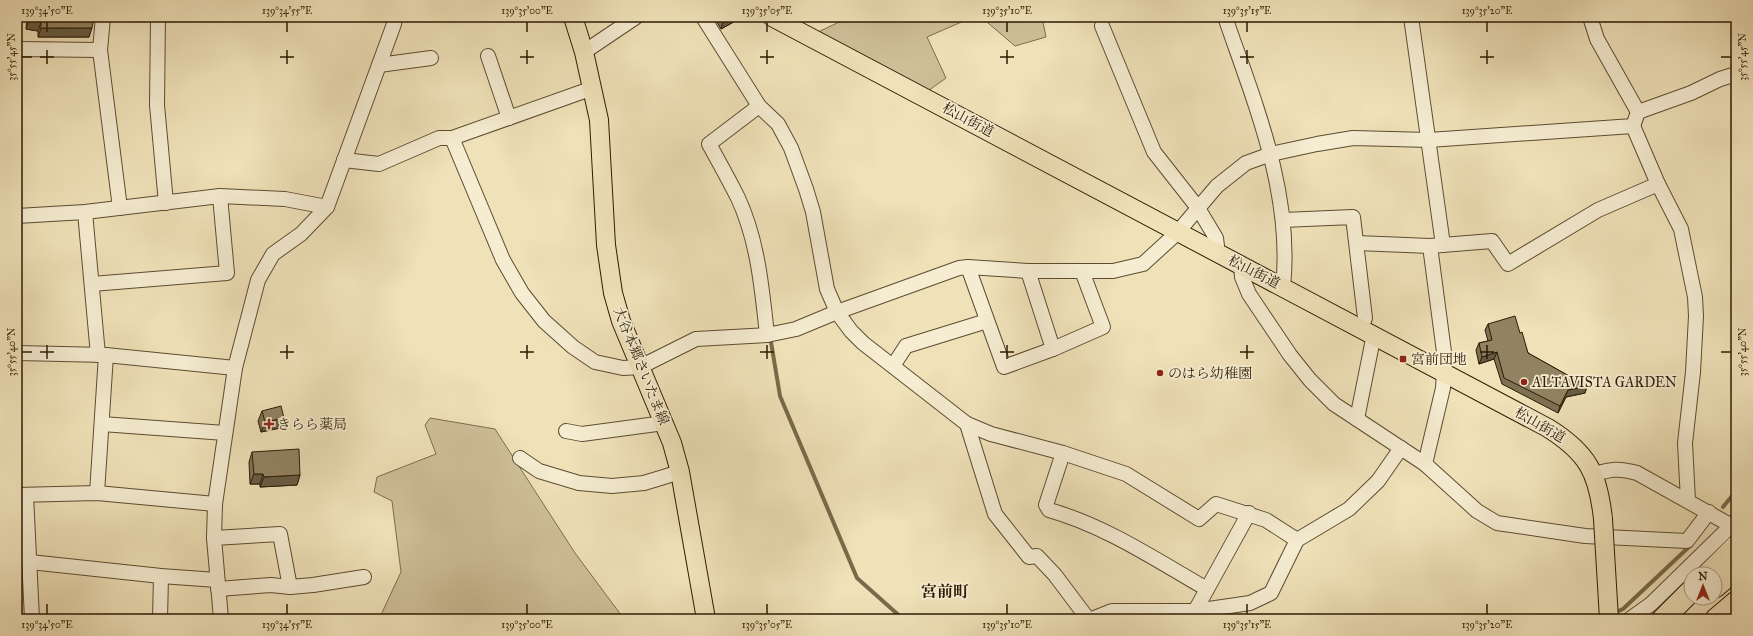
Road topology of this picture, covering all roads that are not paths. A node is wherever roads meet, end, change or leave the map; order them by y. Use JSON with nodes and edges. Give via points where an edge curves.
{"nodes":[{"id":1,"x":103,"y":17,"type":"edge"},
{"id":2,"x":158,"y":17,"type":"edge"},
{"id":3,"x":395,"y":17,"type":"edge"},
{"id":4,"x":573,"y":17,"type":"edge"},
{"id":5,"x":636,"y":17,"type":"edge"},
{"id":6,"x":703,"y":17,"type":"edge"},
{"id":7,"x":772,"y":17,"type":"edge"},
{"id":8,"x":1224,"y":17,"type":"edge"},
{"id":9,"x":1411,"y":17,"type":"edge"},
{"id":10,"x":1590,"y":17,"type":"edge"},
{"id":11,"x":1102,"y":26,"type":"dead end"},
{"id":12,"x":17,"y":49,"type":"edge"},
{"id":13,"x":100,"y":50,"type":"junction"},
{"id":14,"x":584,"y":52,"type":"junction"},
{"id":15,"x":488,"y":56,"type":"dead end"},
{"id":16,"x":431,"y":58,"type":"dead end"},
{"id":17,"x":379,"y":65,"type":"junction"},
{"id":18,"x":1736,"y":74,"type":"edge"},
{"id":19,"x":593,"y":88,"type":"junction"},
{"id":20,"x":759,"y":106,"type":"junction"},
{"id":21,"x":1638,"y":112,"type":"junction"},
{"id":22,"x":509,"y":118,"type":"junction"},
{"id":23,"x":1633,"y":126,"type":"junction"},
{"id":24,"x":452,"y":138,"type":"junction"},
{"id":25,"x":1429,"y":140,"type":"junction"},
{"id":26,"x":1271,"y":154,"type":"junction"},
{"id":27,"x":344,"y":160,"type":"junction"},
{"id":28,"x":1658,"y":184,"type":"junction"},
{"id":29,"x":220,"y":196,"type":"junction"},
{"id":30,"x":166,"y":203,"type":"junction"},
{"id":31,"x":328,"y":207,"type":"junction"},
{"id":32,"x":120,"y":208,"type":"junction"},
{"id":33,"x":1198,"y":208,"type":"junction"},
{"id":34,"x":85,"y":212,"type":"junction"},
{"id":35,"x":17,"y":216,"type":"edge"},
{"id":36,"x":1283,"y":220,"type":"junction"},
{"id":37,"x":1177,"y":233,"type":"junction"},
{"id":38,"x":1357,"y":243,"type":"junction"},
{"id":39,"x":1437,"y":246,"type":"junction"},
{"id":40,"x":1218,"y":254,"type":"junction"},
{"id":41,"x":1241,"y":266,"type":"junction"},
{"id":42,"x":968,"y":267,"type":"junction"},
{"id":43,"x":1028,"y":271,"type":"junction"},
{"id":44,"x":1082,"y":271,"type":"junction"},
{"id":45,"x":92,"y":284,"type":"junction"},
{"id":46,"x":1283,"y":287,"type":"junction"},
{"id":47,"x":837,"y":312,"type":"junction"},
{"id":48,"x":987,"y":321,"type":"junction"},
{"id":49,"x":1368,"y":331,"type":"junction"},
{"id":50,"x":767,"y":335,"type":"junction"},
{"id":51,"x":1053,"y":349,"type":"junction"},
{"id":52,"x":17,"y":353,"type":"edge"},
{"id":53,"x":102,"y":355,"type":"junction"},
{"id":54,"x":892,"y":366,"type":"junction"},
{"id":55,"x":640,"y":367,"type":"junction"},
{"id":56,"x":235,"y":368,"type":"junction"},
{"id":57,"x":1444,"y":372,"type":"junction"},
{"id":58,"x":1357,"y":419,"type":"junction"},
{"id":59,"x":664,"y":423,"type":"junction"},
{"id":60,"x":102,"y":424,"type":"junction"},
{"id":61,"x":967,"y":424,"type":"junction"},
{"id":62,"x":566,"y":431,"type":"dead end"},
{"id":63,"x":226,"y":433,"type":"junction"},
{"id":64,"x":1401,"y":448,"type":"junction"},
{"id":65,"x":1063,"y":453,"type":"junction"},
{"id":66,"x":520,"y":458,"type":"dead end"},
{"id":67,"x":1426,"y":464,"type":"junction"},
{"id":68,"x":680,"y":472,"type":"junction"},
{"id":69,"x":1594,"y":474,"type":"junction"},
{"id":70,"x":97,"y":493,"type":"junction"},
{"id":71,"x":21,"y":495,"type":"edge"},
{"id":72,"x":1688,"y":500,"type":"junction"},
{"id":73,"x":215,"y":504,"type":"junction"},
{"id":74,"x":1709,"y":512,"type":"junction"},
{"id":75,"x":1249,"y":513,"type":"junction"},
{"id":76,"x":1734,"y":524,"type":"edge"},
{"id":77,"x":214,"y":538,"type":"junction"},
{"id":78,"x":1297,"y":540,"type":"junction"},
{"id":79,"x":1736,"y":546,"type":"edge"},
{"id":80,"x":30,"y":562,"type":"junction"},
{"id":81,"x":1716,"y":566,"type":"edge"},
{"id":82,"x":1736,"y":569,"type":"edge"},
{"id":83,"x":161,"y":576,"type":"junction"},
{"id":84,"x":364,"y":578,"type":"dead end"},
{"id":85,"x":1723,"y":580,"type":"edge"},
{"id":86,"x":217,"y":584,"type":"junction"},
{"id":87,"x":290,"y":587,"type":"junction"},
{"id":88,"x":1207,"y":589,"type":"junction"},
{"id":89,"x":1683,"y":599,"type":"edge"},
{"id":90,"x":1736,"y":602,"type":"edge"},
{"id":91,"x":1693,"y":606,"type":"edge"},
{"id":92,"x":1195,"y":611,"type":"junction"},
{"id":93,"x":32,"y":619,"type":"edge"},
{"id":94,"x":160,"y":619,"type":"edge"},
{"id":95,"x":221,"y":619,"type":"edge"},
{"id":96,"x":706,"y":619,"type":"edge"},
{"id":97,"x":1088,"y":619,"type":"edge"},
{"id":98,"x":1092,"y":619,"type":"edge"},
{"id":99,"x":1609,"y":619,"type":"edge"},
{"id":100,"x":1630,"y":619,"type":"edge"},
{"id":101,"x":1663,"y":619,"type":"edge"},
{"id":102,"x":1678,"y":619,"type":"edge"},
{"id":103,"x":1716,"y":619,"type":"edge"}],
"edges":[{"from":1,"to":13,"type":"street"},
{"from":2,"to":30,"type":"street","via":[[157,104]]},
{"from":3,"to":17,"type":"street"},
{"from":4,"to":14,"type":"main road","name":"大谷本郷さいたま線"},
{"from":5,"to":14,"type":"street"},
{"from":6,"to":20,"type":"street"},
{"from":7,"to":37,"type":"main road","name":"松山街道"},
{"from":8,"to":26,"type":"street"},
{"from":9,"to":25,"type":"street"},
{"from":10,"to":21,"type":"street","via":[[1597,39]]},
{"from":11,"to":33,"type":"street","via":[[1154,152]]},
{"from":12,"to":13,"type":"street"},
{"from":13,"to":32,"type":"street"},
{"from":14,"to":19,"type":"main road","name":"大谷本郷さいたま線"},
{"from":15,"to":22,"type":"street"},
{"from":16,"to":17,"type":"street"},
{"from":17,"to":27,"type":"street"},
{"from":18,"to":21,"type":"street"},
{"from":19,"to":22,"type":"street"},
{"from":19,"to":55,"type":"main road","name":"大谷本郷さいたま線","via":[[599,120],[609,268],[620,321]]},
{"from":20,"to":47,"type":"street","via":[[778,124],[791,148],[812,212],[827,289]]},
{"from":20,"to":50,"type":"street","via":[[709,144],[738,199],[751,236],[760,272]]},
{"from":21,"to":23,"type":"street"},
{"from":22,"to":24,"type":"street"},
{"from":23,"to":25,"type":"street"},
{"from":23,"to":28,"type":"street"},
{"from":24,"to":27,"type":"street","via":[[439,138],[379,164]]},
{"from":24,"to":55,"type":"street","via":[[503,260],[522,293],[544,321],[573,347],[595,362],[623,368]]},
{"from":25,"to":26,"type":"street","via":[[1353,138]]},
{"from":25,"to":39,"type":"street"},
{"from":26,"to":33,"type":"street","via":[[1246,163],[1216,186]]},
{"from":26,"to":36,"type":"street"},
{"from":27,"to":31,"type":"street"},
{"from":28,"to":39,"type":"street","via":[[1598,210],[1508,264],[1492,241]]},
{"from":28,"to":72,"type":"street","via":[[1681,229],[1695,297],[1693,372],[1685,443]]},
{"from":29,"to":30,"type":"street"},
{"from":29,"to":31,"type":"street","via":[[286,200]]},
{"from":29,"to":45,"type":"street","via":[[227,273]]},
{"from":30,"to":32,"type":"street"},
{"from":31,"to":56,"type":"street","via":[[301,234],[273,254],[258,280]]},
{"from":32,"to":34,"type":"street"},
{"from":33,"to":37,"type":"street"},
{"from":33,"to":40,"type":"street","via":[[1216,238]]},
{"from":34,"to":35,"type":"street"},
{"from":34,"to":45,"type":"street"},
{"from":36,"to":38,"type":"street","via":[[1353,217]]},
{"from":36,"to":46,"type":"street"},
{"from":37,"to":40,"type":"main road","name":"松山街道"},
{"from":37,"to":44,"type":"street","via":[[1144,264],[1113,271]]},
{"from":38,"to":39,"type":"street"},
{"from":38,"to":49,"type":"street"},
{"from":39,"to":57,"type":"street"},
{"from":40,"to":41,"type":"main road","name":"松山街道"},
{"from":41,"to":46,"type":"main road","name":"松山街道"},
{"from":41,"to":58,"type":"street","via":[[1242,277],[1249,294],[1290,355],[1334,404]]},
{"from":42,"to":43,"type":"street"},
{"from":42,"to":47,"type":"street"},
{"from":42,"to":48,"type":"street"},
{"from":43,"to":44,"type":"street"},
{"from":43,"to":51,"type":"street"},
{"from":44,"to":51,"type":"street","via":[[1103,327]]},
{"from":45,"to":53,"type":"street"},
{"from":46,"to":49,"type":"main road","name":"松山街道"},
{"from":47,"to":50,"type":"street","via":[[796,329]]},
{"from":47,"to":54,"type":"street","via":[[850,331]]},
{"from":48,"to":51,"type":"street","via":[[1004,367]]},
{"from":48,"to":54,"type":"street","via":[[906,346]]},
{"from":49,"to":57,"type":"main road","name":"松山街道"},
{"from":49,"to":58,"type":"street"},
{"from":50,"to":55,"type":"street","via":[[696,339]]},
{"from":52,"to":53,"type":"street"},
{"from":53,"to":56,"type":"street"},
{"from":53,"to":60,"type":"street"},
{"from":54,"to":61,"type":"street"},
{"from":55,"to":59,"type":"main road","name":"大谷本郷さいたま線"},
{"from":56,"to":63,"type":"street"},
{"from":57,"to":67,"type":"street"},
{"from":57,"to":69,"type":"main road","name":"松山街道","via":[[1567,440]]},
{"from":58,"to":64,"type":"street"},
{"from":59,"to":62,"type":"street","via":[[582,434]]},
{"from":59,"to":68,"type":"main road","name":"大谷本郷さいたま線"},
{"from":60,"to":63,"type":"street"},
{"from":60,"to":70,"type":"street"},
{"from":61,"to":65,"type":"street","via":[[990,434]]},
{"from":61,"to":97,"type":"street","via":[[995,514],[1029,557],[1037,556],[1055,575]]},
{"from":63,"to":73,"type":"street"},
{"from":64,"to":67,"type":"street"},
{"from":64,"to":78,"type":"street","via":[[1378,481],[1349,509]]},
{"from":65,"to":75,"type":"street","via":[[1126,474],[1199,519],[1216,504]]},
{"from":65,"to":88,"type":"street","via":[[1046,505],[1049,510],[1072,517],[1116,538]]},
{"from":66,"to":68,"type":"street","via":[[540,471],[579,483],[612,486],[644,483]]},
{"from":67,"to":74,"type":"street","via":[[1477,511],[1497,523],[1585,536],[1687,541]]},
{"from":68,"to":96,"type":"main road","name":"大谷本郷さいたま線"},
{"from":69,"to":72,"type":"street","via":[[1613,469],[1637,473]]},
{"from":69,"to":99,"type":"main road","name":"松山街道","bridge":true,"via":[[1603,519]]},
{"from":70,"to":71,"type":"street"},
{"from":70,"to":73,"type":"street"},
{"from":71,"to":80,"type":"street"},
{"from":72,"to":74,"type":"street"},
{"from":73,"to":77,"type":"street"},
{"from":74,"to":76,"type":"street"},
{"from":75,"to":78,"type":"street","via":[[1266,520]]},
{"from":75,"to":88,"type":"street"},
{"from":76,"to":100,"type":"street","via":[[1651,604]]},
{"from":77,"to":86,"type":"street"},
{"from":77,"to":87,"type":"street","via":[[280,534]]},
{"from":78,"to":92,"type":"street","via":[[1271,593],[1250,603]]},
{"from":79,"to":81,"type":"highway"},
{"from":80,"to":83,"type":"street"},
{"from":80,"to":93,"type":"street"},
{"from":82,"to":85,"type":"highway"},
{"from":83,"to":86,"type":"street"},
{"from":83,"to":94,"type":"street"},
{"from":84,"to":87,"type":"street"},
{"from":86,"to":87,"type":"street"},
{"from":86,"to":95,"type":"street"},
{"from":88,"to":92,"type":"street"},
{"from":89,"to":101,"type":"highway"},
{"from":90,"to":103,"type":"highway"},
{"from":91,"to":102,"type":"highway"},
{"from":92,"to":98,"type":"street","via":[[1112,611]]}]}
